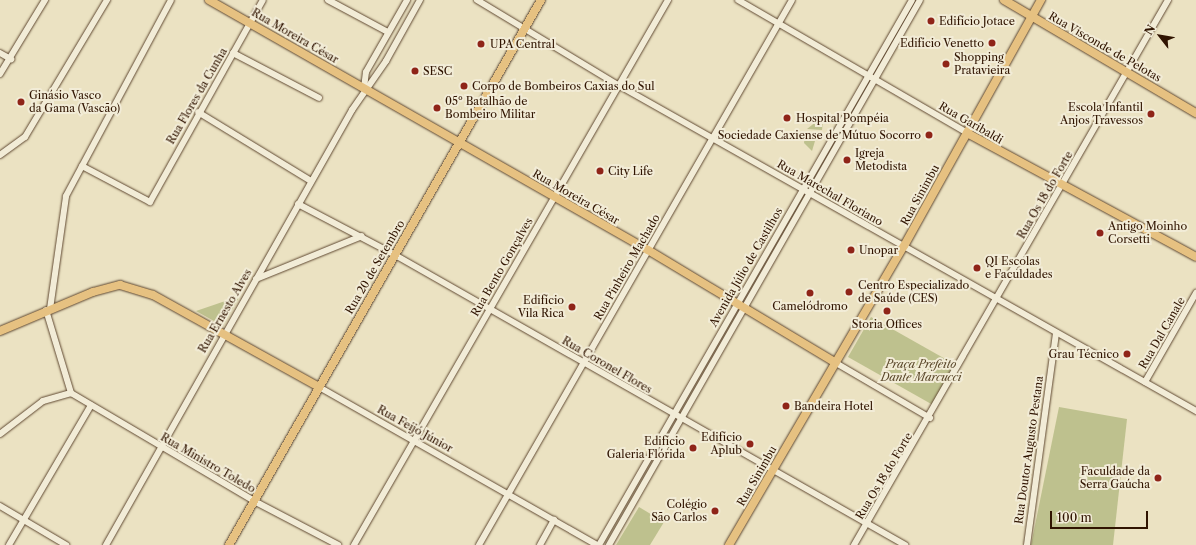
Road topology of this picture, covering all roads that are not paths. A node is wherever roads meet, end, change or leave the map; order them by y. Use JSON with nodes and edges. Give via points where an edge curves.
{"nodes":[{"id":1,"x":45,"y":0,"type":"edge"},
{"id":2,"x":107,"y":0,"type":"edge"},
{"id":3,"x":171,"y":0,"type":"edge"},
{"id":4,"x":209,"y":0,"type":"edge"},
{"id":5,"x":263,"y":0,"type":"edge"},
{"id":6,"x":328,"y":0,"type":"edge"},
{"id":7,"x":407,"y":0,"type":"edge"},
{"id":8,"x":420,"y":0,"type":"edge"},
{"id":9,"x":476,"y":0,"type":"edge"},
{"id":10,"x":542,"y":0,"type":"edge"},
{"id":11,"x":668,"y":0,"type":"edge"},
{"id":12,"x":738,"y":0,"type":"edge"},
{"id":13,"x":792,"y":0,"type":"edge"},
{"id":14,"x":912,"y":0,"type":"edge"},
{"id":15,"x":920,"y":0,"type":"edge"},
{"id":16,"x":1004,"y":0,"type":"edge"},
{"id":17,"x":1041,"y":0,"type":"edge"},
{"id":18,"x":1168,"y":0,"type":"edge"},
{"id":19,"x":1032,"y":16,"type":"junction"},
{"id":20,"x":904,"y":20,"type":"junction"},
{"id":21,"x":250,"y":23,"type":"junction"},
{"id":22,"x":779,"y":23,"type":"junction"},
{"id":23,"x":526,"y":27,"type":"junction"},
{"id":24,"x":388,"y":32,"type":"junction"},
{"id":25,"x":0,"y":53,"type":"edge"},
{"id":26,"x":233,"y":53,"type":"junction"},
{"id":27,"x":11,"y":59,"type":"junction"},
{"id":28,"x":1127,"y":73,"type":"junction"},
{"id":29,"x":0,"y":74,"type":"edge"},
{"id":30,"x":868,"y":75,"type":"junction"},
{"id":31,"x":875,"y":79,"type":"junction"},
{"id":32,"x":618,"y":85,"type":"junction"},
{"id":33,"x":364,"y":88,"type":"junction"},
{"id":34,"x":319,"y":98,"type":"dead end"},
{"id":35,"x":848,"y":110,"type":"junction"},
{"id":36,"x":198,"y":112,"type":"junction"},
{"id":37,"x":1196,"y":113,"type":"edge"},
{"id":38,"x":855,"y":114,"type":"junction"},
{"id":39,"x":967,"y":133,"type":"junction"},
{"id":40,"x":713,"y":137,"type":"junction"},
{"id":41,"x":459,"y":142,"type":"junction"},
{"id":42,"x":0,"y":155,"type":"edge"},
{"id":43,"x":821,"y":157,"type":"junction"},
{"id":44,"x":828,"y":160,"type":"junction"},
{"id":45,"x":82,"y":166,"type":"junction"},
{"id":46,"x":311,"y":181,"type":"junction"},
{"id":47,"x":1062,"y":186,"type":"junction"},
{"id":48,"x":803,"y":189,"type":"junction"},
{"id":49,"x":810,"y":193,"type":"junction"},
{"id":50,"x":554,"y":197,"type":"junction"},
{"id":51,"x":298,"y":204,"type":"junction"},
{"id":52,"x":362,"y":236,"type":"junction"},
{"id":53,"x":772,"y":242,"type":"junction"},
{"id":54,"x":779,"y":246,"type":"junction"},
{"id":55,"x":904,"y":246,"type":"junction"},
{"id":56,"x":648,"y":250,"type":"junction"},
{"id":57,"x":395,"y":255,"type":"junction"},
{"id":58,"x":1196,"y":257,"type":"edge"},
{"id":59,"x":755,"y":272,"type":"junction"},
{"id":60,"x":762,"y":276,"type":"junction"},
{"id":61,"x":256,"y":280,"type":"junction"},
{"id":62,"x":1196,"y":293,"type":"edge"},
{"id":63,"x":997,"y":300,"type":"junction"},
{"id":64,"x":741,"y":305,"type":"junction"},
{"id":65,"x":490,"y":308,"type":"junction"},
{"id":66,"x":48,"y":310,"type":"junction"},
{"id":67,"x":0,"y":331,"type":"edge"},
{"id":68,"x":223,"y":334,"type":"junction"},
{"id":69,"x":1056,"y":334,"type":"junction"},
{"id":70,"x":705,"y":359,"type":"junction"},
{"id":71,"x":584,"y":362,"type":"junction"},
{"id":72,"x":836,"y":363,"type":"junction"},
{"id":73,"x":712,"y":364,"type":"junction"},
{"id":74,"x":1145,"y":382,"type":"junction"},
{"id":75,"x":319,"y":388,"type":"junction"},
{"id":76,"x":71,"y":393,"type":"junction"},
{"id":77,"x":91,"y":405,"type":"junction"},
{"id":78,"x":1196,"y":411,"type":"edge"},
{"id":79,"x":673,"y":415,"type":"junction"},
{"id":80,"x":930,"y":418,"type":"junction"},
{"id":81,"x":680,"y":420,"type":"junction"},
{"id":82,"x":0,"y":434,"type":"edge"},
{"id":83,"x":414,"y":441,"type":"junction"},
{"id":84,"x":160,"y":446,"type":"junction"},
{"id":85,"x":773,"y":471,"type":"junction"},
{"id":86,"x":638,"y":476,"type":"junction"},
{"id":87,"x":646,"y":480,"type":"junction"},
{"id":88,"x":508,"y":494,"type":"junction"},
{"id":89,"x":254,"y":501,"type":"junction"},
{"id":90,"x":0,"y":506,"type":"edge"},
{"id":91,"x":23,"y":520,"type":"junction"},
{"id":92,"x":554,"y":520,"type":"junction"},
{"id":93,"x":868,"y":522,"type":"junction"},
{"id":94,"x":9,"y":545,"type":"edge"},
{"id":95,"x":66,"y":545,"type":"edge"},
{"id":96,"x":106,"y":545,"type":"edge"},
{"id":97,"x":229,"y":545,"type":"edge"},
{"id":98,"x":338,"y":545,"type":"edge"},
{"id":99,"x":354,"y":545,"type":"edge"},
{"id":100,"x":479,"y":545,"type":"edge"},
{"id":101,"x":540,"y":545,"type":"edge"},
{"id":102,"x":598,"y":545,"type":"edge"},
{"id":103,"x":609,"y":545,"type":"edge"},
{"id":104,"x":729,"y":545,"type":"edge"},
{"id":105,"x":854,"y":545,"type":"edge"},
{"id":106,"x":905,"y":545,"type":"edge"},
{"id":107,"x":1027,"y":545,"type":"edge"}],
"edges":[{"from":1,"to":27,"type":"street"},
{"from":2,"to":42,"type":"street","via":[[25,137]]},
{"from":3,"to":45,"type":"street"},
{"from":4,"to":21,"type":"main road","name":"Rua Moreira César"},
{"from":5,"to":21,"type":"street","name":"Rua Flores da Cunha"},
{"from":6,"to":24,"type":"street"},
{"from":7,"to":24,"type":"street","name":"Rua Ernesto Alves"},
{"from":8,"to":33,"type":"street","name":"Rua Ernesto Alves","via":[[386,61]]},
{"from":9,"to":23,"type":"street","name":"Rua Marechal Floriano"},
{"from":10,"to":23,"type":"main road","name":"Rua 20 de Setembro"},
{"from":11,"to":32,"type":"street","name":"Rua Bento Gonçalves"},
{"from":12,"to":22,"type":"street","name":"Rua Garibaldi"},
{"from":13,"to":22,"type":"street","name":"Rua Pinheiro Machado"},
{"from":14,"to":20,"type":"street","name":"Avenida Júlio de Castilhos"},
{"from":15,"to":20,"type":"street","name":"Avenida Júlio de Castilhos"},
{"from":16,"to":19,"type":"main road","name":"Rua Visconde de Pelotas"},
{"from":17,"to":19,"type":"main road","name":"Rua Sinimbu"},
{"from":18,"to":28,"type":"street","name":"Rua Os 18 do Forte"},
{"from":19,"to":28,"type":"main road","name":"Rua Visconde de Pelotas"},
{"from":19,"to":39,"type":"main road","name":"Rua Sinimbu"},
{"from":20,"to":30,"type":"street","name":"Avenida Júlio de Castilhos"},
{"from":20,"to":31,"type":"street","name":"Avenida Júlio de Castilhos"},
{"from":21,"to":26,"type":"street","name":"Rua Flores da Cunha"},
{"from":21,"to":33,"type":"main road","name":"Rua Moreira César"},
{"from":22,"to":30,"type":"street","name":"Rua Garibaldi"},
{"from":22,"to":40,"type":"street","name":"Rua Pinheiro Machado"},
{"from":23,"to":32,"type":"street","name":"Rua Marechal Floriano"},
{"from":23,"to":41,"type":"main road","name":"Rua 20 de Setembro"},
{"from":24,"to":33,"type":"street","name":"Rua Ernesto Alves","via":[[366,72]]},
{"from":25,"to":27,"type":"street"},
{"from":26,"to":34,"type":"street"},
{"from":26,"to":36,"type":"street","name":"Rua Flores da Cunha"},
{"from":27,"to":29,"type":"street"},
{"from":28,"to":37,"type":"main road","name":"Rua Visconde de Pelotas"},
{"from":28,"to":47,"type":"street","name":"Rua Os 18 do Forte"},
{"from":30,"to":31,"type":"street","name":"Rua Garibaldi"},
{"from":30,"to":35,"type":"street","name":"Avenida Júlio de Castilhos"},
{"from":31,"to":38,"type":"street","name":"Avenida Júlio de Castilhos"},
{"from":31,"to":39,"type":"street","name":"Rua Garibaldi"},
{"from":32,"to":40,"type":"street","name":"Rua Marechal Floriano"},
{"from":32,"to":50,"type":"street","name":"Rua Bento Gonçalves"},
{"from":33,"to":41,"type":"main road","name":"Rua Moreira César"},
{"from":33,"to":46,"type":"street","name":"Rua Ernesto Alves"},
{"from":35,"to":38,"type":"street"},
{"from":35,"to":43,"type":"street","name":"Avenida Júlio de Castilhos"},
{"from":36,"to":45,"type":"street","name":"Rua Flores da Cunha","via":[[150,202]]},
{"from":36,"to":46,"type":"street"},
{"from":38,"to":44,"type":"street","name":"Avenida Júlio de Castilhos"},
{"from":39,"to":47,"type":"main road","name":"Rua Garibaldi"},
{"from":39,"to":55,"type":"main road","name":"Rua Sinimbu"},
{"from":40,"to":48,"type":"street","name":"Rua Marechal Floriano"},
{"from":40,"to":56,"type":"street","name":"Rua Pinheiro Machado"},
{"from":41,"to":50,"type":"main road","name":"Rua Moreira César"},
{"from":41,"to":57,"type":"main road","name":"Rua 20 de Setembro"},
{"from":43,"to":44,"type":"street"},
{"from":43,"to":48,"type":"street","name":"Avenida Júlio de Castilhos"},
{"from":44,"to":49,"type":"street","name":"Avenida Júlio de Castilhos"},
{"from":45,"to":66,"type":"street","via":[[62,206]]},
{"from":46,"to":51,"type":"street","name":"Rua Ernesto Alves"},
{"from":47,"to":58,"type":"main road","name":"Rua Garibaldi"},
{"from":47,"to":63,"type":"street","name":"Rua Os 18 do Forte"},
{"from":48,"to":49,"type":"street","name":"Rua Marechal Floriano"},
{"from":48,"to":53,"type":"street","name":"Avenida Júlio de Castilhos"},
{"from":49,"to":54,"type":"street","name":"Avenida Júlio de Castilhos"},
{"from":49,"to":55,"type":"street","name":"Rua Marechal Floriano"},
{"from":50,"to":56,"type":"main road","name":"Rua Moreira César"},
{"from":50,"to":65,"type":"street","name":"Rua Bento Gonçalves"},
{"from":51,"to":52,"type":"street","name":"Rua Coronel Flores"},
{"from":51,"to":61,"type":"street","name":"Rua Ernesto Alves"},
{"from":52,"to":57,"type":"street","name":"Rua Coronel Flores"},
{"from":52,"to":61,"type":"street"},
{"from":53,"to":54,"type":"street"},
{"from":53,"to":59,"type":"street","name":"Avenida Júlio de Castilhos"},
{"from":54,"to":60,"type":"street","name":"Avenida Júlio de Castilhos"},
{"from":55,"to":63,"type":"street","name":"Rua Marechal Floriano"},
{"from":55,"to":72,"type":"main road","name":"Rua Sinimbu"},
{"from":56,"to":64,"type":"main road","name":"Rua Moreira César"},
{"from":56,"to":71,"type":"street","name":"Rua Pinheiro Machado"},
{"from":57,"to":65,"type":"street","name":"Rua Coronel Flores"},
{"from":57,"to":75,"type":"main road","name":"Rua 20 de Setembro"},
{"from":59,"to":60,"type":"street"},
{"from":59,"to":64,"type":"street","name":"Avenida Júlio de Castilhos"},
{"from":60,"to":64,"type":"street","name":"Avenida Júlio de Castilhos"},
{"from":61,"to":68,"type":"street","name":"Rua Ernesto Alves"},
{"from":62,"to":74,"type":"street","name":"Rua Dal Canale"},
{"from":63,"to":69,"type":"street","name":"Rua Marechal Floriano"},
{"from":63,"to":80,"type":"street","name":"Rua Os 18 do Forte"},
{"from":64,"to":70,"type":"street","name":"Avenida Júlio de Castilhos"},
{"from":64,"to":72,"type":"main road","name":"Rua Moreira César"},
{"from":64,"to":73,"type":"street","name":"Avenida Júlio de Castilhos"},
{"from":65,"to":71,"type":"street","name":"Rua Coronel Flores"},
{"from":65,"to":83,"type":"street","name":"Rua Bento Gonçalves"},
{"from":66,"to":67,"type":"main road","name":"Rua Feijó Júnior"},
{"from":66,"to":68,"type":"main road","name":"Rua Feijó Júnior","via":[[120,285],[153,295]]},
{"from":66,"to":76,"type":"street"},
{"from":68,"to":75,"type":"main road","name":"Rua Feijó Júnior"},
{"from":68,"to":84,"type":"street","name":"Rua Ernesto Alves"},
{"from":69,"to":74,"type":"street","name":"Rua Marechal Floriano"},
{"from":69,"to":107,"type":"street","name":"Rua Doutor Augusto Pestana"},
{"from":70,"to":73,"type":"street"},
{"from":70,"to":79,"type":"street","name":"Avenida Júlio de Castilhos"},
{"from":71,"to":79,"type":"street","name":"Rua Coronel Flores"},
{"from":71,"to":88,"type":"street","name":"Rua Pinheiro Machado"},
{"from":72,"to":80,"type":"street","name":"Rua Moreira César"},
{"from":72,"to":85,"type":"main road","name":"Rua Sinimbu"},
{"from":73,"to":81,"type":"street","name":"Avenida Júlio de Castilhos"},
{"from":74,"to":78,"type":"street","name":"Rua Marechal Floriano"},
{"from":75,"to":83,"type":"street","name":"Rua Feijó Júnior"},
{"from":75,"to":89,"type":"main road","name":"Rua 20 de Setembro"},
{"from":76,"to":77,"type":"street","name":"Rua Ministro Toledo"},
{"from":76,"to":82,"type":"street","via":[[43,401]]},
{"from":77,"to":84,"type":"street","name":"Rua Ministro Toledo"},
{"from":77,"to":91,"type":"street"},
{"from":79,"to":81,"type":"street","name":"Rua Coronel Flores"},
{"from":79,"to":86,"type":"street","name":"Avenida Júlio de Castilhos"},
{"from":80,"to":93,"type":"street","name":"Rua Os 18 do Forte"},
{"from":81,"to":85,"type":"street","name":"Rua Coronel Flores"},
{"from":81,"to":87,"type":"street","name":"Avenida Júlio de Castilhos"},
{"from":83,"to":88,"type":"street","name":"Rua Feijó Júnior"},
{"from":83,"to":99,"type":"street","name":"Rua Bento Gonçalves"},
{"from":84,"to":89,"type":"street","name":"Rua Ministro Toledo"},
{"from":84,"to":96,"type":"street","name":"Rua Ernesto Alves"},
{"from":85,"to":93,"type":"street","name":"Rua Coronel Flores"},
{"from":85,"to":104,"type":"main road","name":"Rua Sinimbu"},
{"from":86,"to":87,"type":"street"},
{"from":86,"to":102,"type":"street","name":"Avenida Júlio de Castilhos"},
{"from":87,"to":103,"type":"street","name":"Avenida Júlio de Castilhos"},
{"from":88,"to":92,"type":"street","name":"Rua Feijó Júnior"},
{"from":88,"to":100,"type":"street","name":"Rua Pinheiro Machado"},
{"from":89,"to":97,"type":"main road","name":"Rua 20 de Setembro"},
{"from":89,"to":98,"type":"street","name":"Rua Ministro Toledo"},
{"from":90,"to":91,"type":"street"},
{"from":91,"to":94,"type":"street"},
{"from":91,"to":95,"type":"street"},
{"from":92,"to":101,"type":"street"},
{"from":92,"to":102,"type":"street","name":"Rua Feijó Júnior"},
{"from":93,"to":105,"type":"street","name":"Rua Os 18 do Forte"},
{"from":93,"to":106,"type":"street","name":"Rua Coronel Flores"}]}
